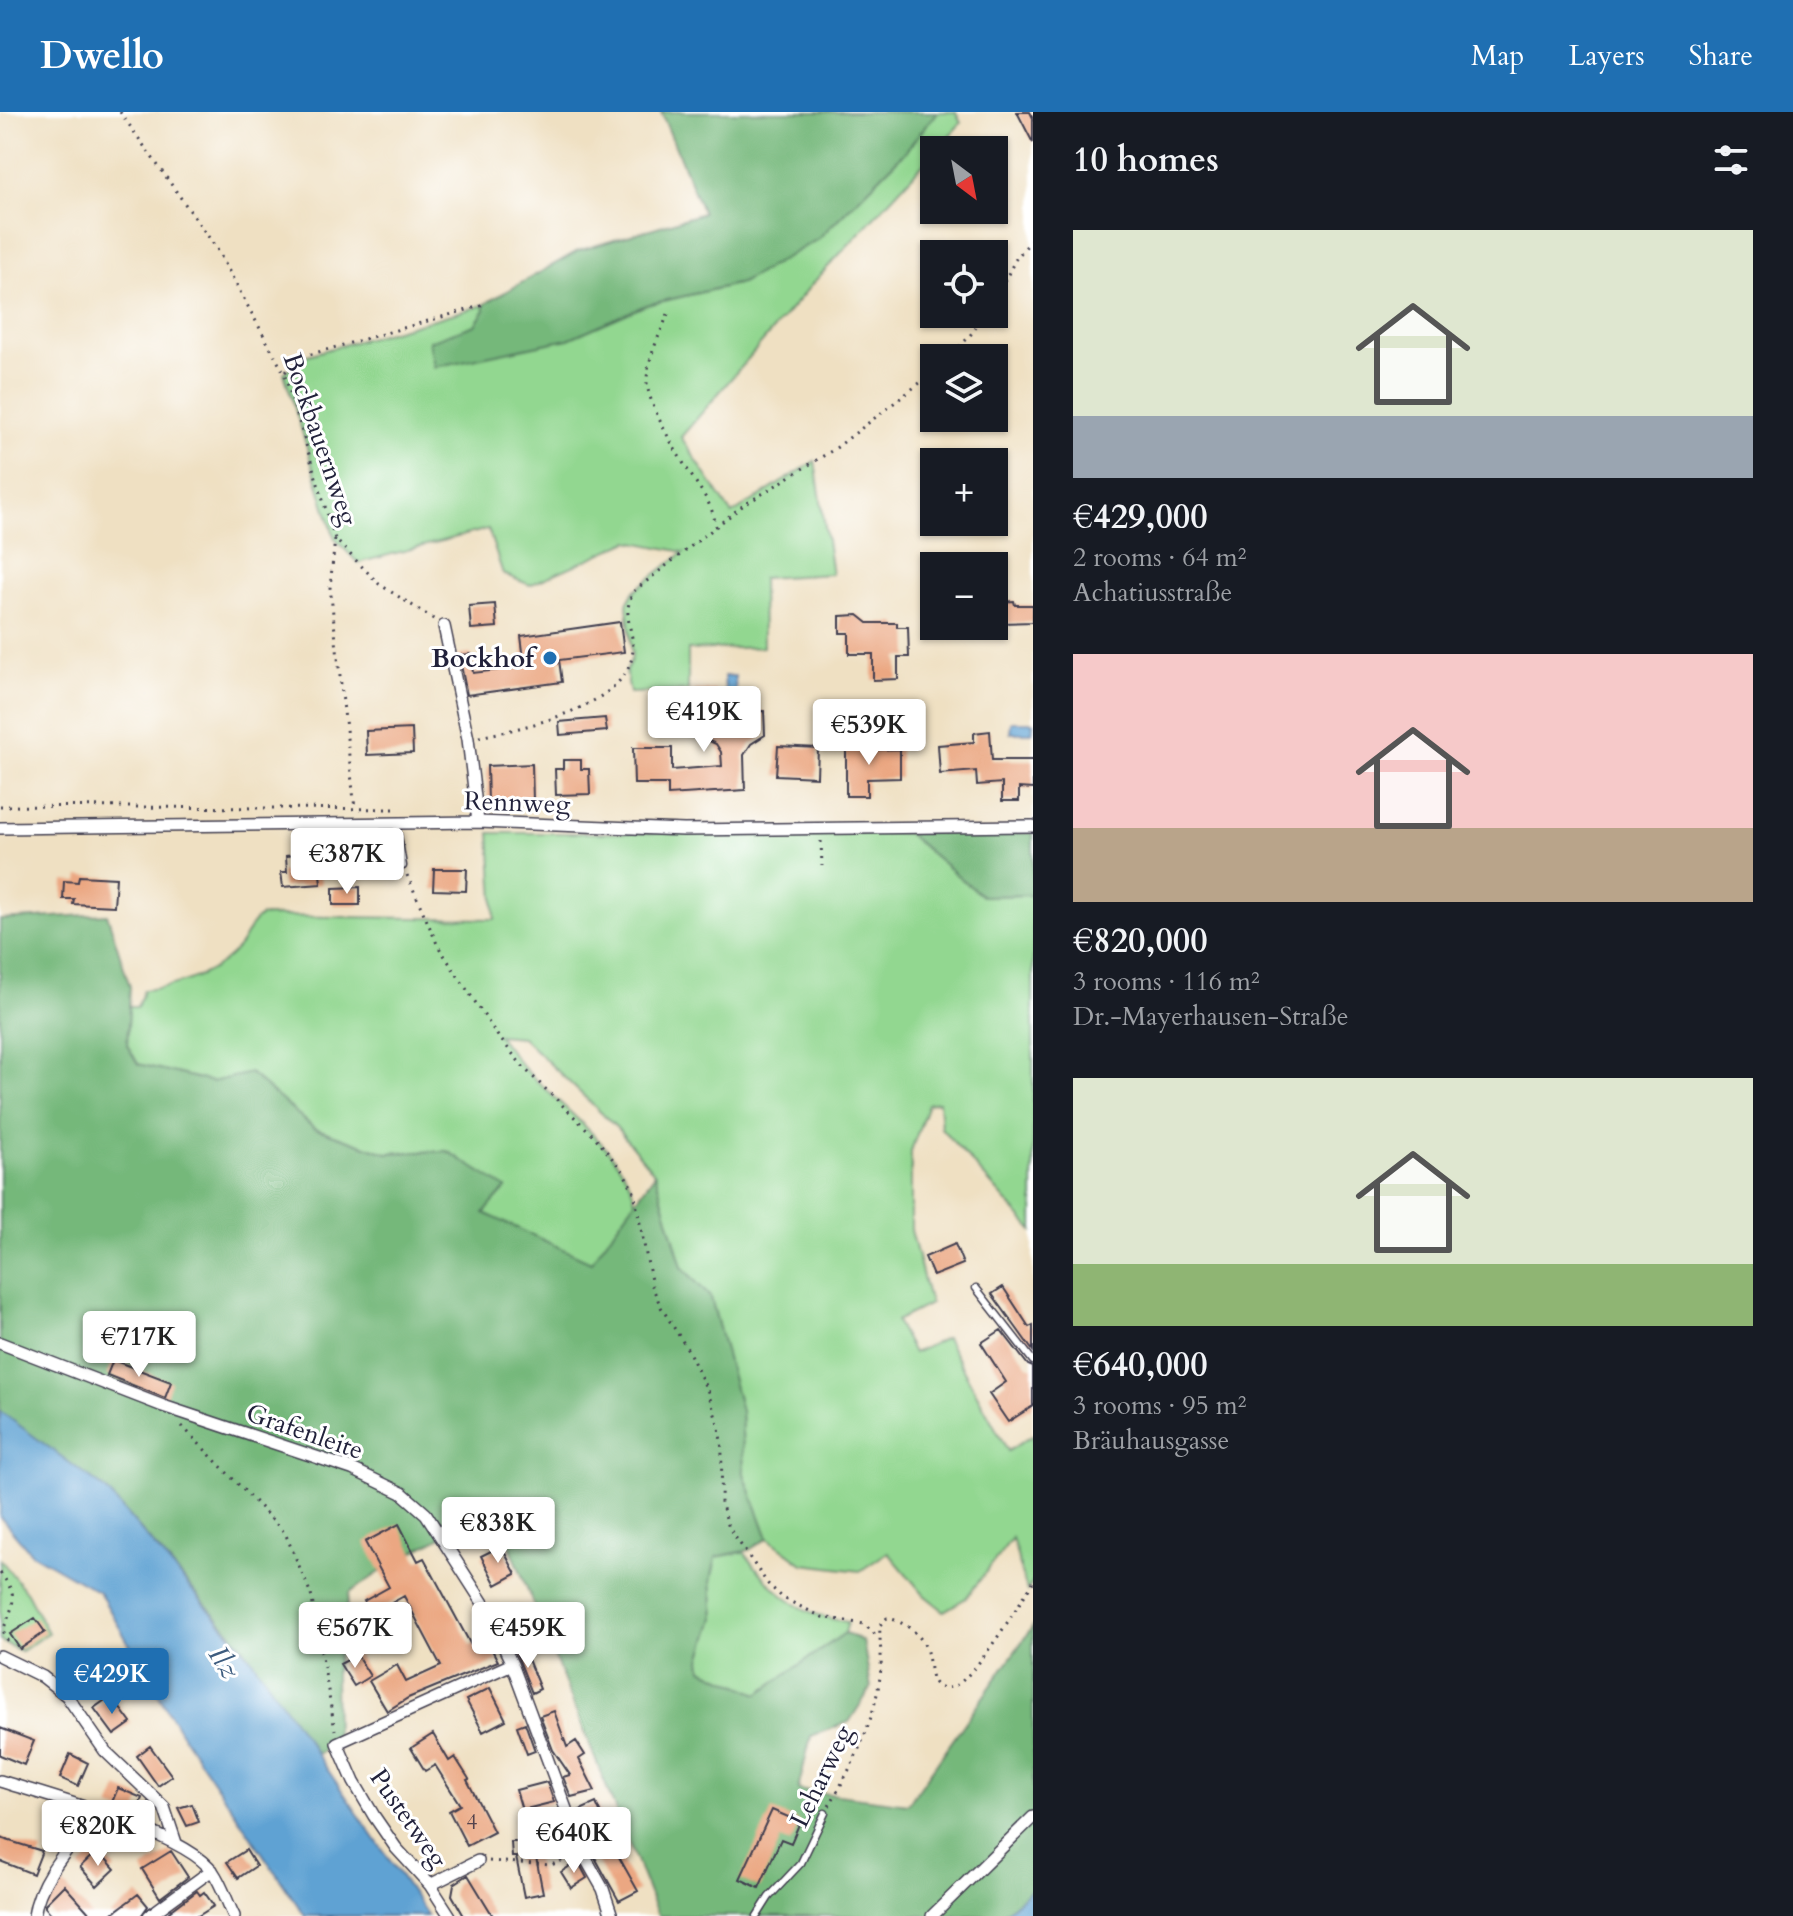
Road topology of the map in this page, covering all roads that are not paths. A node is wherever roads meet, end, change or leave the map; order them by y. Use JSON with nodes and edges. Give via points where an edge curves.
{"nodes":[{"id":1,"x":444,"y":626,"type":"road end"},
{"id":2,"x":478,"y":822,"type":"junction"},
{"id":3,"x":396,"y":823,"type":"junction"},
{"id":4,"x":1033,"y":826,"type":"edge"},
{"id":5,"x":0,"y":828,"type":"edge"},
{"id":6,"x":403,"y":866,"type":"road end"},
{"id":7,"x":976,"y":1288,"type":"dead end"},
{"id":8,"x":0,"y":1343,"type":"edge"},
{"id":9,"x":1033,"y":1361,"type":"edge"},
{"id":10,"x":3,"y":1658,"type":"edge"},
{"id":11,"x":512,"y":1664,"type":"junction"},
{"id":12,"x":0,"y":1781,"type":"edge"},
{"id":13,"x":97,"y":1812,"type":"junction"},
{"id":14,"x":825,"y":1813,"type":"road end"},
{"id":15,"x":1033,"y":1817,"type":"edge"},
{"id":16,"x":176,"y":1843,"type":"junction"},
{"id":17,"x":478,"y":1861,"type":"road end"},
{"id":18,"x":212,"y":1870,"type":"junction"},
{"id":19,"x":430,"y":1885,"type":"junction"},
{"id":20,"x":34,"y":1916,"type":"edge"},
{"id":21,"x":149,"y":1916,"type":"edge"},
{"id":22,"x":234,"y":1916,"type":"edge"},
{"id":23,"x":450,"y":1916,"type":"edge"},
{"id":24,"x":612,"y":1916,"type":"edge"},
{"id":25,"x":757,"y":1916,"type":"edge"},
{"id":26,"x":932,"y":1916,"type":"edge"}],
"edges":[{"from":1,"to":2,"type":"street","via":[[468,739]]},
{"from":2,"to":3,"type":"street","name":"Rennweg"},
{"from":2,"to":4,"type":"street","name":"Rennweg","via":[[684,830]]},
{"from":3,"to":5,"type":"street","name":"Rennweg"},
{"from":3,"to":6,"type":"lane"},
{"from":7,"to":9,"type":"lane"},
{"from":8,"to":11,"type":"street","name":"Grafenleite","via":[[163,1406],[352,1469],[402,1493],[426,1514],[483,1603]]},
{"from":10,"to":16,"type":"street","via":[[43,1677],[67,1696],[105,1751],[164,1807]]},
{"from":11,"to":19,"type":"street","name":"Pustetweg","via":[[337,1743],[374,1816]]},
{"from":11,"to":24,"type":"street","name":"Grafenleite","via":[[582,1852]]},
{"from":12,"to":13,"type":"street"},
{"from":13,"to":16,"type":"street"},
{"from":13,"to":20,"type":"street","via":[[60,1861],[37,1900]]},
{"from":14,"to":25,"type":"lane","name":"Leharweg","via":[[801,1863]]},
{"from":15,"to":26,"type":"street"},
{"from":16,"to":18,"type":"street"},
{"from":17,"to":19,"type":"street"},
{"from":18,"to":21,"type":"street"},
{"from":18,"to":22,"type":"street"},
{"from":19,"to":23,"type":"street","name":"Pustetweg"}]}
